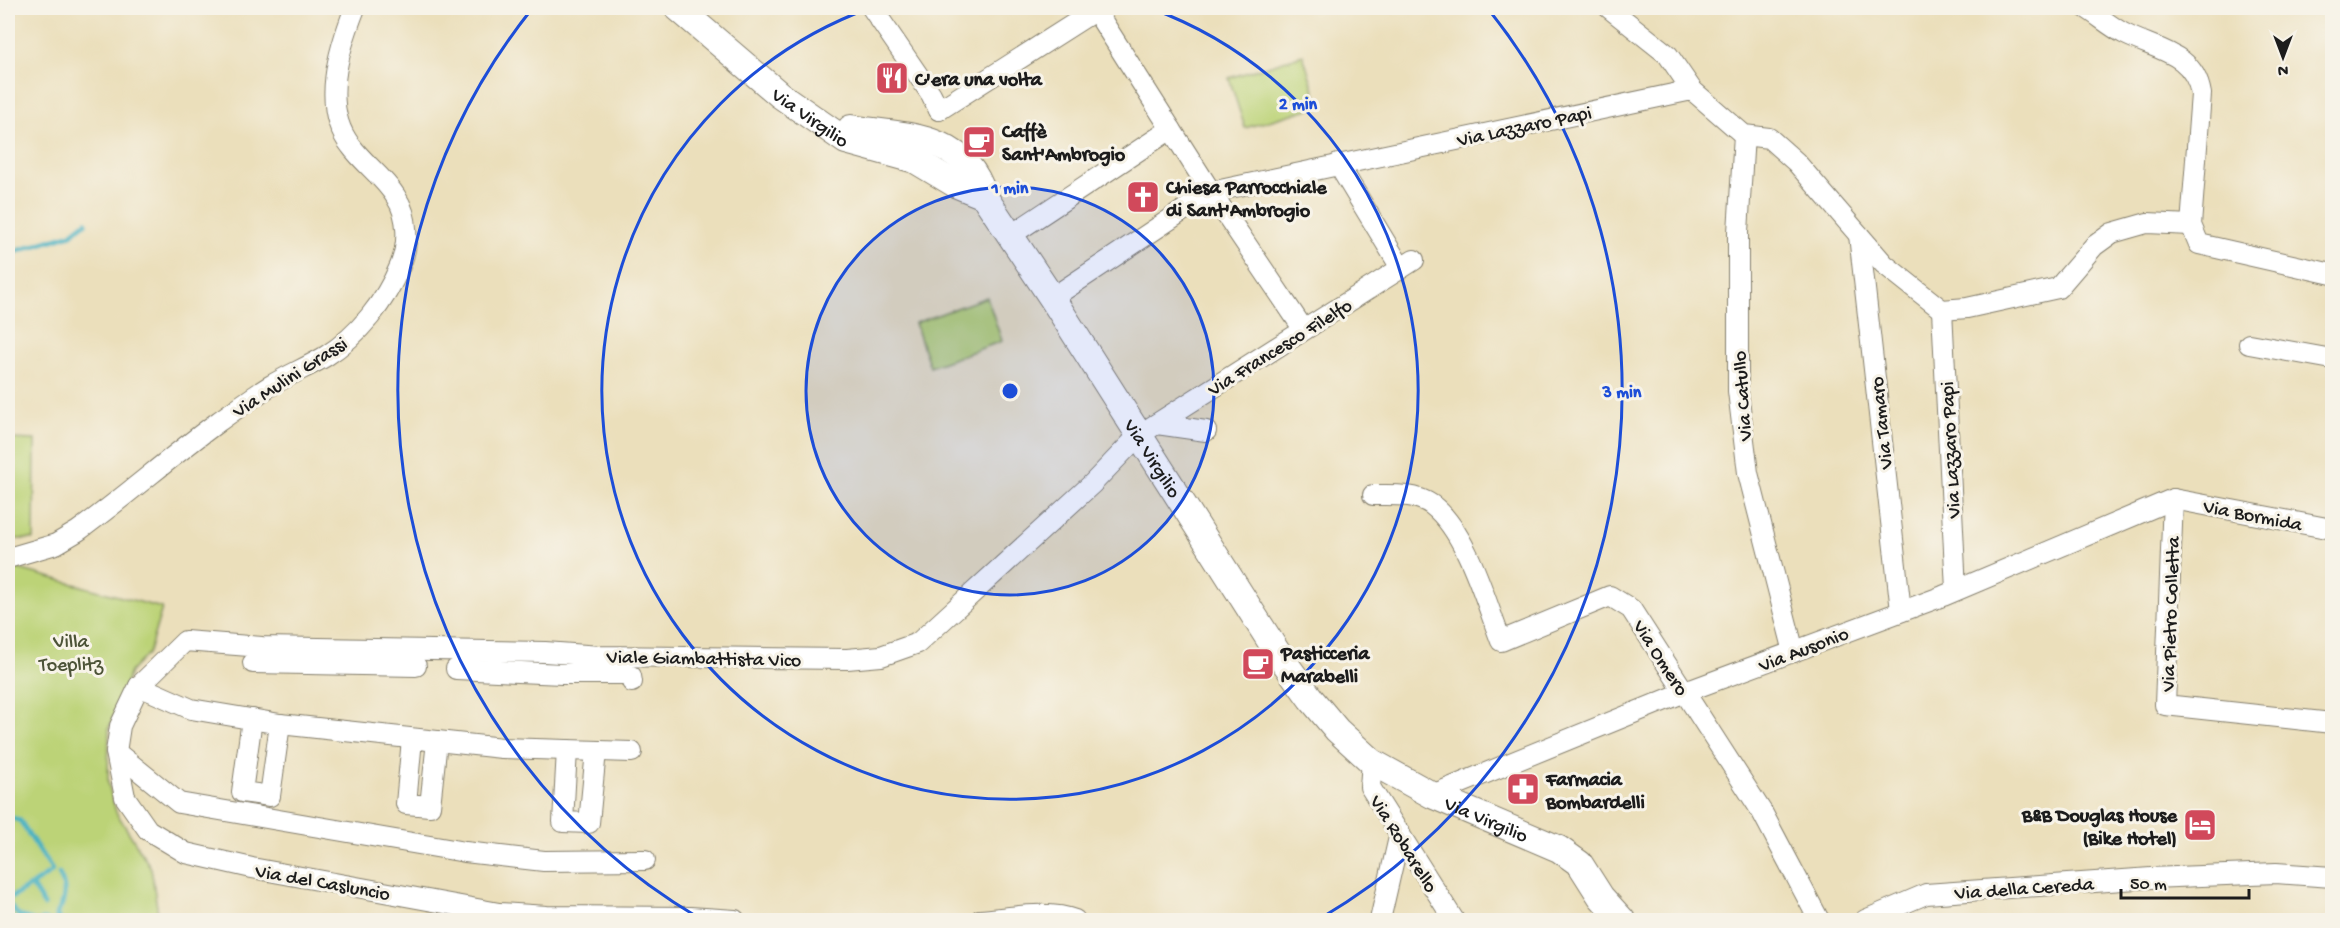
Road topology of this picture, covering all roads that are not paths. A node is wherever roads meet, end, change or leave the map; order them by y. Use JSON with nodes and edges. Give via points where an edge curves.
{"nodes":[{"id":1,"x":355,"y":8,"type":"edge"},
{"id":2,"x":678,"y":8,"type":"edge"},
{"id":3,"x":872,"y":8,"type":"edge"},
{"id":4,"x":1609,"y":8,"type":"edge"},
{"id":5,"x":2086,"y":8,"type":"edge"},
{"id":6,"x":1094,"y":10,"type":"edge"},
{"id":7,"x":1692,"y":90,"type":"junction"},
{"id":8,"x":939,"y":110,"type":"junction"},
{"id":9,"x":1171,"y":129,"type":"junction"},
{"id":10,"x":1744,"y":135,"type":"junction"},
{"id":11,"x":920,"y":150,"type":"junction"},
{"id":12,"x":1338,"y":164,"type":"junction"},
{"id":13,"x":1211,"y":192,"type":"junction"},
{"id":14,"x":2191,"y":225,"type":"junction"},
{"id":15,"x":1859,"y":235,"type":"junction"},
{"id":16,"x":1011,"y":236,"type":"junction"},
{"id":17,"x":2332,"y":274,"type":"edge"},
{"id":18,"x":1052,"y":298,"type":"junction"},
{"id":19,"x":1942,"y":310,"type":"junction"},
{"id":20,"x":1304,"y":330,"type":"junction"},
{"id":21,"x":2249,"y":344,"type":"dead end"},
{"id":22,"x":2332,"y":359,"type":"edge"},
{"id":23,"x":1148,"y":429,"type":"junction"},
{"id":24,"x":1206,"y":432,"type":"dead end"},
{"id":25,"x":1373,"y":495,"type":"dead end"},
{"id":26,"x":2173,"y":499,"type":"junction"},
{"id":27,"x":2332,"y":529,"type":"edge"},
{"id":28,"x":8,"y":558,"type":"edge"},
{"id":29,"x":1956,"y":590,"type":"junction"},
{"id":30,"x":1901,"y":611,"type":"junction"},
{"id":31,"x":185,"y":641,"type":"joint"},
{"id":32,"x":545,"y":652,"type":"junction"},
{"id":33,"x":1794,"y":652,"type":"junction"},
{"id":34,"x":338,"y":662,"type":"junction"},
{"id":35,"x":253,"y":663,"type":"dead end"},
{"id":36,"x":416,"y":666,"type":"dead end"},
{"id":37,"x":456,"y":669,"type":"dead end"},
{"id":38,"x":545,"y":676,"type":"junction"},
{"id":39,"x":632,"y":682,"type":"dead end"},
{"id":40,"x":139,"y":686,"type":"junction"},
{"id":41,"x":1685,"y":692,"type":"junction"},
{"id":42,"x":252,"y":719,"type":"junction"},
{"id":43,"x":2332,"y":723,"type":"edge"},
{"id":44,"x":280,"y":724,"type":"junction"},
{"id":45,"x":412,"y":739,"type":"junction"},
{"id":46,"x":436,"y":741,"type":"junction"},
{"id":47,"x":567,"y":750,"type":"junction"},
{"id":48,"x":596,"y":751,"type":"junction"},
{"id":49,"x":116,"y":752,"type":"junction"},
{"id":50,"x":632,"y":752,"type":"dead end"},
{"id":51,"x":246,"y":758,"type":"junction"},
{"id":52,"x":275,"y":761,"type":"junction"},
{"id":53,"x":1371,"y":762,"type":"junction"},
{"id":54,"x":409,"y":771,"type":"junction"},
{"id":55,"x":433,"y":774,"type":"junction"},
{"id":56,"x":565,"y":786,"type":"junction"},
{"id":57,"x":592,"y":788,"type":"junction"},
{"id":58,"x":1432,"y":795,"type":"junction"},
{"id":59,"x":1400,"y":833,"type":"junction"},
{"id":60,"x":645,"y":860,"type":"dead end"},
{"id":61,"x":2332,"y":877,"type":"edge"},
{"id":62,"x":735,"y":921,"type":"edge"},
{"id":63,"x":980,"y":921,"type":"edge"},
{"id":64,"x":1075,"y":921,"type":"edge"},
{"id":65,"x":1380,"y":921,"type":"edge"},
{"id":66,"x":1454,"y":921,"type":"edge"},
{"id":67,"x":1622,"y":921,"type":"edge"},
{"id":68,"x":1819,"y":921,"type":"edge"},
{"id":69,"x":1865,"y":921,"type":"edge"}],
"edges":[{"from":1,"to":28,"type":"street","name":"Via Mulini Grassi","via":[[345,34],[336,80],[339,126],[351,148],[397,198],[407,232],[404,256],[380,303],[364,324],[327,355],[238,408],[78,531],[56,544]]},
{"from":2,"to":11,"type":"main road","name":"Via Virgilio","via":[[818,123]]},
{"from":3,"to":8,"type":"street"},
{"from":4,"to":7,"type":"street","via":[[1668,55]]},
{"from":5,"to":14,"type":"street","via":[[2124,34],[2172,54],[2188,65],[2198,79]]},
{"from":6,"to":8,"type":"street"},
{"from":6,"to":9,"type":"street"},
{"from":7,"to":10,"type":"street"},
{"from":7,"to":12,"type":"street","name":"Via Lazzaro Papi"},
{"from":8,"to":11,"type":"street"},
{"from":9,"to":13,"type":"street"},
{"from":9,"to":16,"type":"street"},
{"from":10,"to":15,"type":"street","via":[[1769,138],[1790,156]]},
{"from":10,"to":33,"type":"street","name":"Via Catullo","via":[[1738,232],[1738,391],[1748,473]]},
{"from":11,"to":16,"type":"main road","name":"Via Virgilio","via":[[952,151],[972,169],[984,196]]},
{"from":12,"to":13,"type":"street","name":"Via Lazzaro Papi"},
{"from":12,"to":20,"type":"street","name":"Via Francesco Filelfo","via":[[1408,264]]},
{"from":13,"to":18,"type":"street","name":"Via Lazzaro Papi"},
{"from":13,"to":20,"type":"street"},
{"from":14,"to":17,"type":"street","via":[[2199,244]]},
{"from":14,"to":19,"type":"street","via":[[2147,223],[2112,233],[2094,246],[2058,288]]},
{"from":15,"to":19,"type":"street","via":[[1884,264]]},
{"from":15,"to":30,"type":"street","name":"Via Tamaro"},
{"from":16,"to":18,"type":"main road","name":"Via Virgilio"},
{"from":18,"to":23,"type":"main road","name":"Via Virgilio"},
{"from":19,"to":29,"type":"street","name":"Via Lazzaro Papi"},
{"from":20,"to":23,"type":"street","name":"Via Francesco Filelfo"},
{"from":21,"to":22,"type":"street"},
{"from":23,"to":24,"type":"street"},
{"from":23,"to":32,"type":"street","name":"Viale Giambattista Vico","via":[[918,643],[881,656],[847,659]]},
{"from":23,"to":53,"type":"main road","name":"Via Virgilio","via":[[1280,655],[1337,730]]},
{"from":25,"to":41,"type":"street","name":"Via Omero","via":[[1404,495],[1431,505],[1459,534],[1501,641],[1611,596],[1631,609]]},
{"from":26,"to":27,"type":"street","name":"Via Bormida"},
{"from":26,"to":29,"type":"street","name":"Via Ausonio"},
{"from":26,"to":43,"type":"street","name":"Via Pietro Colletta","via":[[2166,705]]},
{"from":29,"to":30,"type":"street","name":"Via Ausonio"},
{"from":30,"to":33,"type":"street","name":"Via Ausonio"},
{"from":31,"to":34,"type":"street","name":"Viale Giambattista Vico","via":[[262,646]]},
{"from":31,"to":40,"type":"street","name":"Via del Casluncio"},
{"from":32,"to":34,"type":"street","name":"Viale Giambattista Vico"},
{"from":32,"to":38,"type":"street"},
{"from":33,"to":41,"type":"street","name":"Via Ausonio"},
{"from":34,"to":35,"type":"street"},
{"from":34,"to":36,"type":"street"},
{"from":37,"to":38,"type":"street"},
{"from":38,"to":39,"type":"street","via":[[626,674]]},
{"from":40,"to":42,"type":"street","via":[[191,709]]},
{"from":40,"to":49,"type":"street","name":"Via del Casluncio","via":[[120,726]]},
{"from":41,"to":58,"type":"street","name":"Via Ausonio"},
{"from":41,"to":68,"type":"street","name":"Via Omero","via":[[1762,812]]},
{"from":42,"to":44,"type":"street"},
{"from":42,"to":51,"type":"street"},
{"from":44,"to":45,"type":"street"},
{"from":44,"to":52,"type":"street"},
{"from":45,"to":46,"type":"street"},
{"from":45,"to":54,"type":"street"},
{"from":46,"to":47,"type":"street"},
{"from":46,"to":55,"type":"street"},
{"from":47,"to":48,"type":"street"},
{"from":47,"to":56,"type":"street"},
{"from":48,"to":50,"type":"street"},
{"from":48,"to":57,"type":"street"},
{"from":49,"to":60,"type":"street","via":[[179,803],[465,852],[544,861]]},
{"from":49,"to":62,"type":"street","name":"Via del Casluncio","via":[[124,797],[148,830],[186,853],[499,913]]},
{"from":51,"to":52,"type":"street"},
{"from":51,"to":52,"type":"street","via":[[242,792],[270,796]]},
{"from":53,"to":58,"type":"main road","name":"Via Virgilio"},
{"from":53,"to":59,"type":"street","name":"Via Robarello","via":[[1370,787]]},
{"from":54,"to":55,"type":"street"},
{"from":54,"to":55,"type":"street","via":[[406,804],[430,806]]},
{"from":56,"to":57,"type":"street"},
{"from":56,"to":57,"type":"street","via":[[563,822],[589,823]]},
{"from":58,"to":67,"type":"main road","name":"Via Virgilio","via":[[1559,849],[1580,864]]},
{"from":59,"to":65,"type":"street"},
{"from":59,"to":66,"type":"street","name":"Via Robarello"},
{"from":61,"to":69,"type":"street","name":"Via della Cereda","via":[[2276,873],[2151,878],[1926,894]]},
{"from":63,"to":64,"type":"street","via":[[1042,916],[1065,916]]}]}
